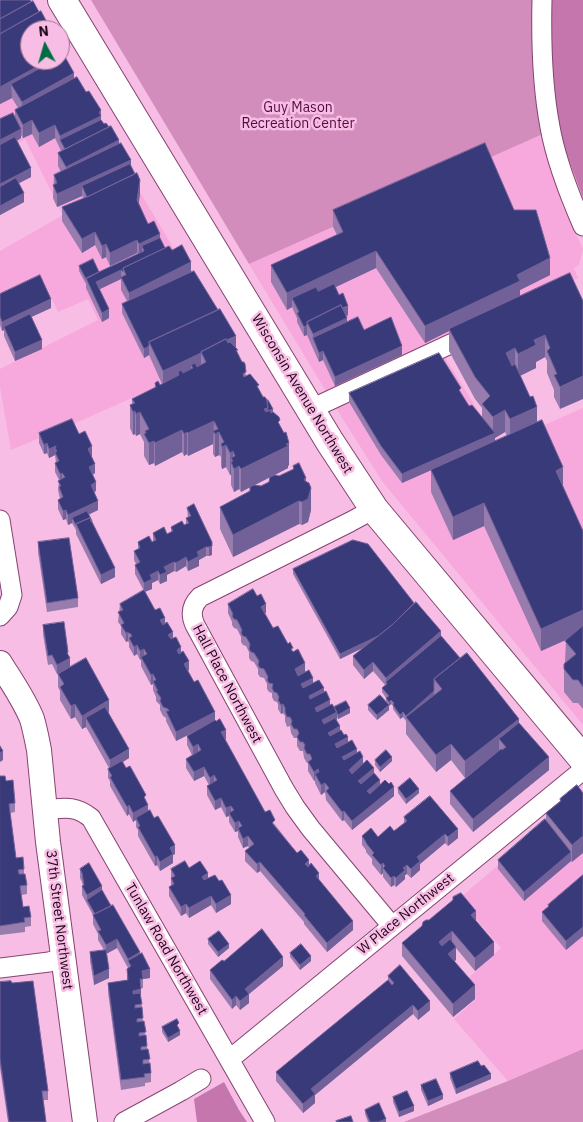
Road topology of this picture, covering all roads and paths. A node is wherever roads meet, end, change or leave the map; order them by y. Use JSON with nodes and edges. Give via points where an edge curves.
{"nodes":[{"id":1,"x":62,"y":0,"type":"edge"},
{"id":2,"x":542,"y":0,"type":"edge"},
{"id":3,"x":583,"y":226,"type":"edge"},
{"id":4,"x":490,"y":326,"type":"edge"},
{"id":5,"x":311,"y":410,"type":"junction"},
{"id":6,"x":374,"y":509,"type":"junction"},
{"id":7,"x":0,"y":520,"type":"edge"},
{"id":8,"x":0,"y":616,"type":"edge"},
{"id":9,"x":0,"y":663,"type":"edge"},
{"id":10,"x":583,"y":759,"type":"edge"},
{"id":11,"x":583,"y":770,"type":"edge"},
{"id":12,"x":45,"y":810,"type":"junction"},
{"id":13,"x":392,"y":926,"type":"junction"},
{"id":14,"x":64,"y":958,"type":"junction"},
{"id":15,"x":0,"y":968,"type":"edge"},
{"id":16,"x":230,"y":1059,"type":"junction"},
{"id":17,"x":201,"y":1079,"type":"dead end"},
{"id":18,"x":86,"y":1122,"type":"edge"},
{"id":19,"x":124,"y":1122,"type":"edge"},
{"id":20,"x":265,"y":1122,"type":"edge"}],
"edges":[{"from":1,"to":5,"type":"main road","name":"Wisconsin Avenue Northwest"},
{"from":2,"to":3,"type":"street","via":[[541,37],[550,128],[570,196]]},
{"from":4,"to":5,"type":"street"},
{"from":5,"to":6,"type":"main road","name":"Wisconsin Avenue Northwest"},
{"from":6,"to":10,"type":"main road","name":"Wisconsin Avenue Northwest"},
{"from":6,"to":13,"type":"street","name":"Hall Place Northwest","via":[[200,597],[193,607],[192,619],[295,807]]},
{"from":7,"to":8,"type":"street","via":[[12,595]]},
{"from":9,"to":12,"type":"street","name":"37th Street Northwest","via":[[31,718],[39,750]]},
{"from":11,"to":13,"type":"street","name":"W Place Northwest"},
{"from":12,"to":14,"type":"street","name":"37th Street Northwest"},
{"from":12,"to":16,"type":"street","name":"Tunlaw Road Northwest","via":[[66,807],[91,818]]},
{"from":13,"to":16,"type":"street","name":"W Place Northwest"},
{"from":14,"to":15,"type":"street"},
{"from":14,"to":18,"type":"street","name":"37th Street Northwest"},
{"from":16,"to":20,"type":"street","name":"Tunlaw Road Northwest"},
{"from":17,"to":19,"type":"street"}]}
